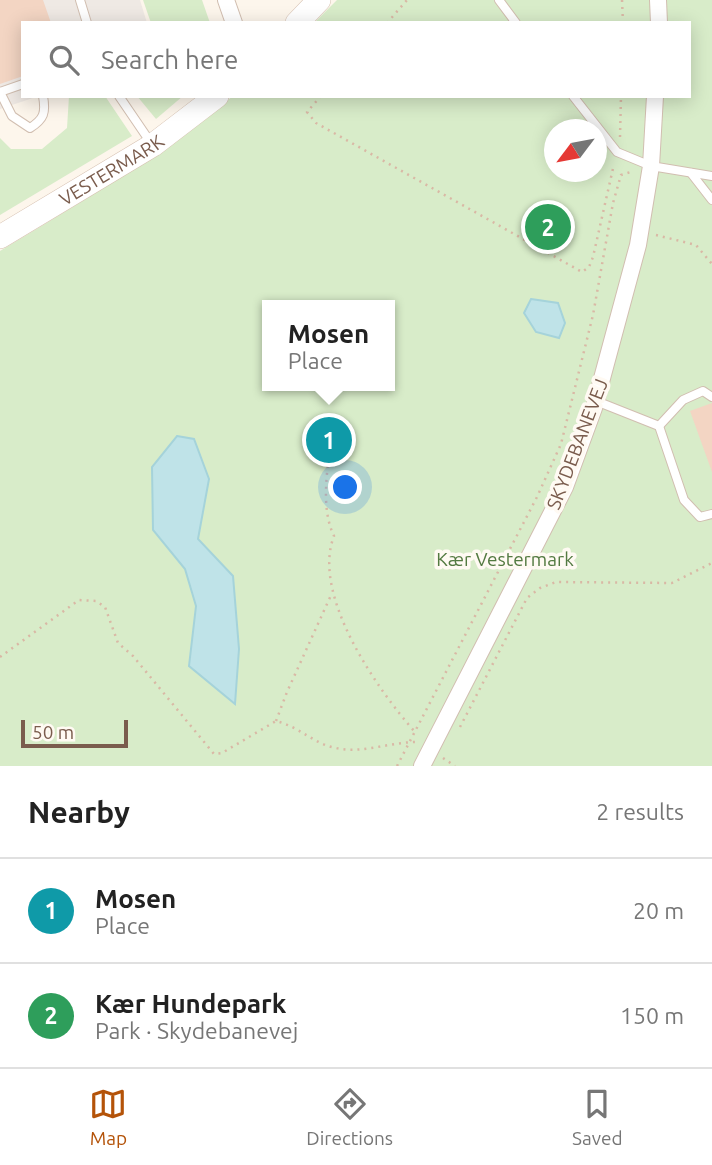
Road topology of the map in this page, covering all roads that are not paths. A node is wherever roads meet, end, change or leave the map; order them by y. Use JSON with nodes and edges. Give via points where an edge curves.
{"nodes":[{"id":1,"x":80,"y":0,"type":"edge"},
{"id":2,"x":226,"y":0,"type":"edge"},
{"id":3,"x":319,"y":0,"type":"edge"},
{"id":4,"x":499,"y":0,"type":"edge"},
{"id":5,"x":658,"y":0,"type":"edge"},
{"id":6,"x":86,"y":21,"type":"edge"},
{"id":7,"x":233,"y":21,"type":"edge"},
{"id":8,"x":299,"y":21,"type":"edge"},
{"id":9,"x":515,"y":21,"type":"edge"},
{"id":10,"x":659,"y":21,"type":"edge"},
{"id":11,"x":21,"y":85,"type":"edge"},
{"id":12,"x":0,"y":92,"type":"edge"},
{"id":13,"x":43,"y":98,"type":"edge"},
{"id":14,"x":120,"y":98,"type":"edge"},
{"id":15,"x":214,"y":98,"type":"edge"},
{"id":16,"x":575,"y":98,"type":"edge"},
{"id":17,"x":655,"y":98,"type":"edge"},
{"id":18,"x":153,"y":145,"type":"junction"},
{"id":19,"x":651,"y":166,"type":"junction"},
{"id":20,"x":691,"y":173,"type":"junction"},
{"id":21,"x":712,"y":176,"type":"edge"},
{"id":22,"x":712,"y":200,"type":"edge"},
{"id":23,"x":0,"y":237,"type":"edge"},
{"id":24,"x":712,"y":397,"type":"edge"},
{"id":25,"x":596,"y":401,"type":"junction"},
{"id":26,"x":659,"y":426,"type":"junction"},
{"id":27,"x":712,"y":514,"type":"edge"},
{"id":28,"x":422,"y":766,"type":"edge"}],
"edges":[{"from":1,"to":6,"type":"lane"},
{"from":2,"to":7,"type":"street"},
{"from":3,"to":8,"type":"street"},
{"from":4,"to":9,"type":"lane"},
{"from":5,"to":10,"type":"street"},
{"from":11,"to":12,"type":"lane"},
{"from":12,"to":13,"type":"lane","via":[[12,116],[30,128],[43,120]]},
{"from":14,"to":18,"type":"lane"},
{"from":15,"to":18,"type":"street","name":"VESTERMARK"},
{"from":16,"to":19,"type":"lane","via":[[617,152]]},
{"from":17,"to":19,"type":"street","name":"SKYDEBANEVEJ"},
{"from":18,"to":23,"type":"street","name":"VESTERMARK"},
{"from":19,"to":20,"type":"lane"},
{"from":19,"to":25,"type":"street","name":"SKYDEBANEVEJ","via":[[640,231]]},
{"from":20,"to":21,"type":"lane"},
{"from":20,"to":22,"type":"lane"},
{"from":24,"to":26,"type":"lane","via":[[703,391],[683,400]]},
{"from":25,"to":26,"type":"lane"},
{"from":25,"to":28,"type":"street","name":"SKYDEBANEVEJ","via":[[565,487]]},
{"from":26,"to":27,"type":"lane","via":[[684,500],[700,517]]}]}
